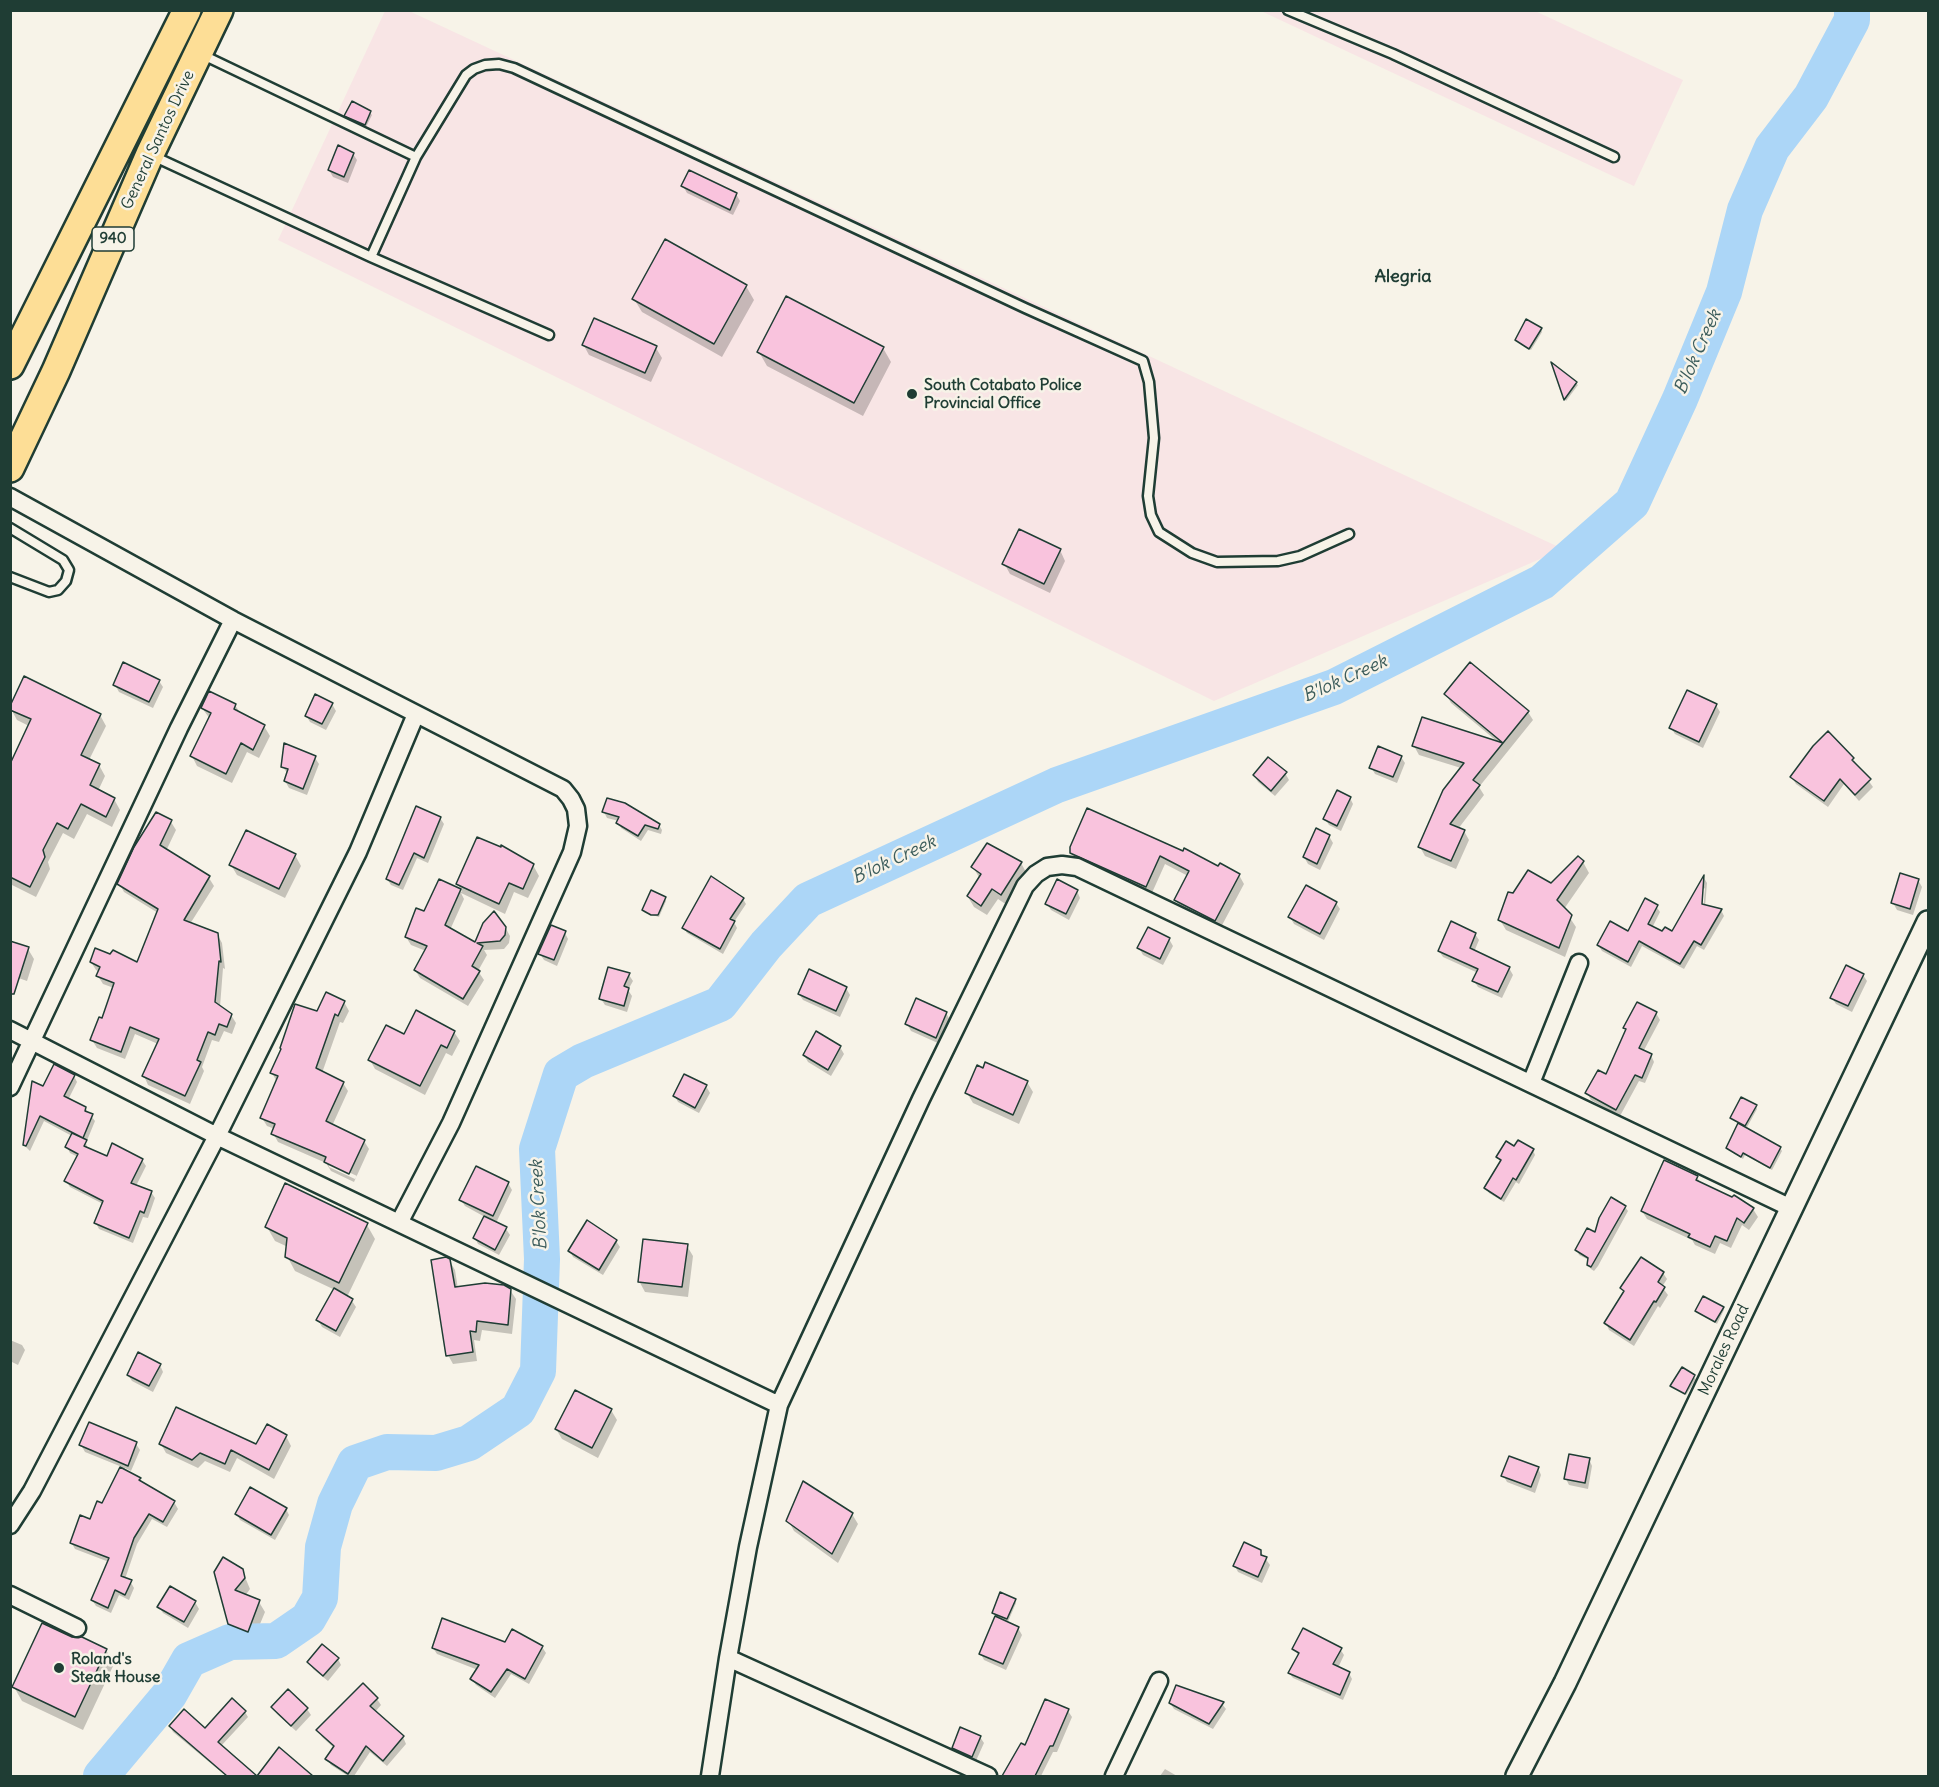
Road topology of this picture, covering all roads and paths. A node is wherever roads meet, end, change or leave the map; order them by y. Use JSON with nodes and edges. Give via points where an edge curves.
{"nodes":[{"id":1,"x":187,"y":10,"type":"edge"},
{"id":2,"x":219,"y":10,"type":"edge"},
{"id":3,"x":1288,"y":10,"type":"edge"},
{"id":4,"x":199,"y":53,"type":"junction"},
{"id":5,"x":150,"y":154,"type":"junction"},
{"id":6,"x":416,"y":157,"type":"junction"},
{"id":7,"x":1614,"y":157,"type":"dead end"},
{"id":8,"x":371,"y":257,"type":"junction"},
{"id":9,"x":549,"y":335,"type":"dead end"},
{"id":10,"x":10,"y":365,"type":"edge"},
{"id":11,"x":10,"y":468,"type":"edge"},
{"id":12,"x":10,"y":496,"type":"edge"},
{"id":13,"x":10,"y":528,"type":"edge"},
{"id":14,"x":1349,"y":534,"type":"dead end"},
{"id":15,"x":10,"y":577,"type":"edge"},
{"id":16,"x":233,"y":620,"type":"junction"},
{"id":17,"x":416,"y":714,"type":"junction"},
{"id":18,"x":1929,"y":922,"type":"edge"},
{"id":19,"x":1579,"y":963,"type":"dead end"},
{"id":20,"x":10,"y":1030,"type":"edge"},
{"id":21,"x":33,"y":1041,"type":"junction"},
{"id":22,"x":1531,"y":1083,"type":"junction"},
{"id":23,"x":10,"y":1087,"type":"edge"},
{"id":24,"x":217,"y":1136,"type":"junction"},
{"id":25,"x":1791,"y":1208,"type":"junction"},
{"id":26,"x":399,"y":1224,"type":"junction"},
{"id":27,"x":779,"y":1405,"type":"junction"},
{"id":28,"x":10,"y":1525,"type":"edge"},
{"id":29,"x":10,"y":1595,"type":"edge"},
{"id":30,"x":77,"y":1628,"type":"dead end"},
{"id":31,"x":728,"y":1658,"type":"junction"},
{"id":32,"x":1159,"y":1681,"type":"dead end"},
{"id":33,"x":710,"y":1776,"type":"edge"},
{"id":34,"x":988,"y":1776,"type":"edge"},
{"id":35,"x":1114,"y":1776,"type":"edge"},
{"id":36,"x":1517,"y":1776,"type":"edge"}],
"edges":[{"from":1,"to":10,"type":"highway","name":"General Santos Drive","number":"940"},
{"from":2,"to":4,"type":"highway","name":"General Santos Drive","number":"940"},
{"from":3,"to":7,"type":"lane","via":[[1393,54]]},
{"from":4,"to":5,"type":"highway","name":"General Santos Drive","number":"940"},
{"from":4,"to":6,"type":"lane"},
{"from":5,"to":8,"type":"lane"},
{"from":5,"to":11,"type":"highway","name":"General Santos Drive","number":"940"},
{"from":6,"to":8,"type":"lane"},
{"from":6,"to":14,"type":"lane","via":[[466,75],[485,65],[514,68],[1143,361],[1154,438],[1150,515],[1159,532],[1192,553],[1217,562],[1278,561]]},
{"from":8,"to":9,"type":"lane"},
{"from":12,"to":16,"type":"street"},
{"from":13,"to":15,"type":"lane","via":[[63,560],[69,570],[58,590],[49,592]]},
{"from":16,"to":17,"type":"street"},
{"from":16,"to":21,"type":"street"},
{"from":17,"to":24,"type":"street","via":[[358,852]]},
{"from":17,"to":26,"type":"street","via":[[563,789],[576,809],[578,826],[572,852],[461,1101]]},
{"from":18,"to":25,"type":"street","name":"Morales Road"},
{"from":19,"to":22,"type":"street"},
{"from":20,"to":21,"type":"street"},
{"from":21,"to":23,"type":"street"},
{"from":21,"to":24,"type":"street"},
{"from":22,"to":25,"type":"street"},
{"from":22,"to":27,"type":"street","via":[[1077,867],[1047,867],[1025,886]]},
{"from":24,"to":26,"type":"street"},
{"from":24,"to":28,"type":"street","via":[[32,1491]]},
{"from":25,"to":36,"type":"street","name":"Morales Road"},
{"from":26,"to":27,"type":"street"},
{"from":27,"to":31,"type":"street"},
{"from":29,"to":30,"type":"street"},
{"from":31,"to":33,"type":"street"},
{"from":31,"to":34,"type":"street"},
{"from":32,"to":35,"type":"street"}]}
